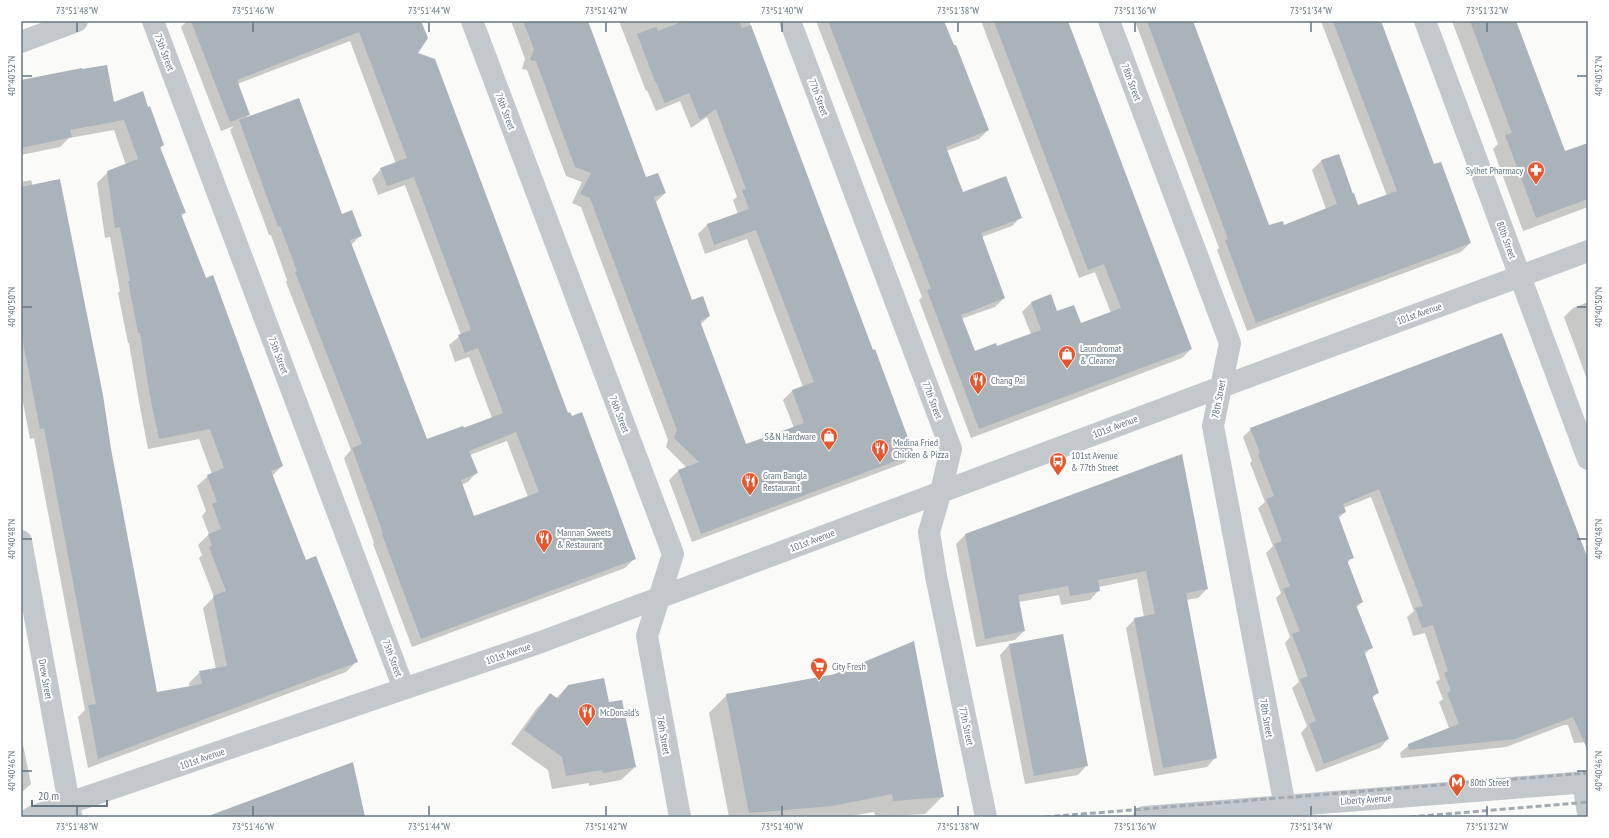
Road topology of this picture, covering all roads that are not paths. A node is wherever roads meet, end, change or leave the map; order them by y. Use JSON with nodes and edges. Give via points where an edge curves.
{"nodes":[{"id":1,"x":77,"y":21,"type":"edge"},
{"id":2,"x":153,"y":21,"type":"edge"},
{"id":3,"x":472,"y":21,"type":"edge"},
{"id":4,"x":790,"y":21,"type":"edge"},
{"id":5,"x":1109,"y":21,"type":"edge"},
{"id":6,"x":1424,"y":21,"type":"edge"},
{"id":7,"x":21,"y":42,"type":"edge"},
{"id":8,"x":1588,"y":251,"type":"edge"},
{"id":9,"x":1520,"y":276,"type":"junction"},
{"id":10,"x":1221,"y":387,"type":"junction"},
{"id":11,"x":1588,"y":460,"type":"edge"},
{"id":12,"x":941,"y":491,"type":"junction"},
{"id":13,"x":21,"y":541,"type":"edge"},
{"id":14,"x":659,"y":598,"type":"junction"},
{"id":15,"x":404,"y":689,"type":"junction"},
{"id":16,"x":1585,"y":782,"type":"edge"},
{"id":17,"x":70,"y":810,"type":"edge"},
{"id":18,"x":1285,"y":811,"type":"edge"},
{"id":19,"x":1588,"y":812,"type":"edge"},
{"id":20,"x":32,"y":817,"type":"edge"},
{"id":21,"x":680,"y":817,"type":"edge"},
{"id":22,"x":986,"y":817,"type":"edge"},
{"id":23,"x":1144,"y":817,"type":"edge"}],
"edges":[{"from":1,"to":7,"type":"street"},
{"from":2,"to":15,"type":"street","name":"75th Street"},
{"from":3,"to":14,"type":"street","name":"76th Street","via":[[673,554]]},
{"from":4,"to":12,"type":"street","name":"77th Street","via":[[951,449]]},
{"from":5,"to":10,"type":"street","name":"78th Street","via":[[1230,343]]},
{"from":6,"to":9,"type":"street","name":"80th Street"},
{"from":8,"to":9,"type":"street","name":"101st Avenue"},
{"from":9,"to":10,"type":"street","name":"101st Avenue"},
{"from":9,"to":11,"type":"street","name":"80th Street"},
{"from":10,"to":12,"type":"street","name":"101st Avenue"},
{"from":10,"to":18,"type":"street","name":"78th Street","via":[[1213,426]]},
{"from":12,"to":14,"type":"street","name":"101st Avenue"},
{"from":12,"to":22,"type":"street","name":"77th Street","via":[[929,532]]},
{"from":13,"to":17,"type":"street","name":"Drew Street"},
{"from":14,"to":15,"type":"street","name":"101st Avenue"},
{"from":14,"to":21,"type":"street","name":"76th Street","via":[[647,636]]},
{"from":15,"to":17,"type":"street","name":"101st Avenue"},
{"from":16,"to":18,"type":"street","name":"Liberty Avenue"},
{"from":16,"to":19,"type":"street"},
{"from":17,"to":20,"type":"street","name":"101st Avenue"},
{"from":18,"to":23,"type":"street","name":"Liberty Avenue"}]}
